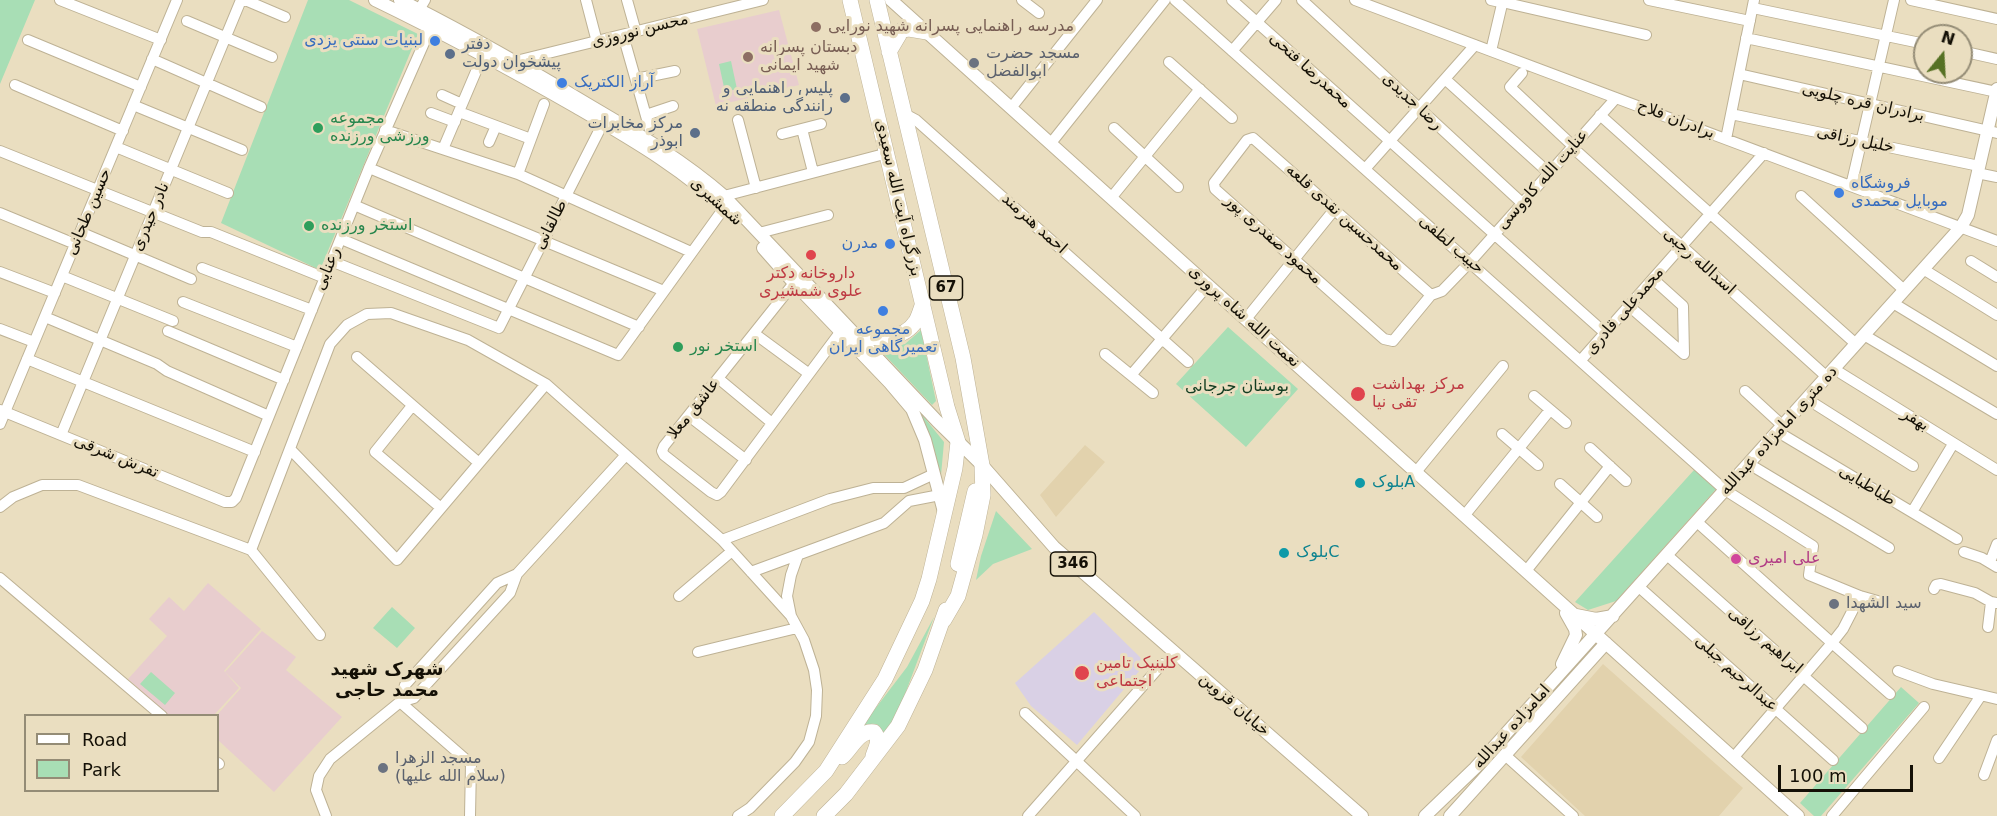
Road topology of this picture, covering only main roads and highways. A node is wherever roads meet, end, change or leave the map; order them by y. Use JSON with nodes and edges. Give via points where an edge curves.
{"nodes":[{"id":1,"x":375,"y":0,"type":"edge"},
{"id":2,"x":400,"y":0,"type":"edge"},
{"id":3,"x":850,"y":0,"type":"edge"},
{"id":4,"x":877,"y":0,"type":"edge"},
{"id":5,"x":891,"y":0,"type":"edge"},
{"id":6,"x":419,"y":10,"type":"edge"},
{"id":7,"x":927,"y":32,"type":"junction"},
{"id":8,"x":889,"y":52,"type":"junction"},
{"id":9,"x":1997,"y":91,"type":"edge"},
{"id":10,"x":1992,"y":132,"type":"edge"},
{"id":11,"x":797,"y":280,"type":"junction"},
{"id":12,"x":923,"y":303,"type":"junction"},
{"id":13,"x":857,"y":335,"type":"junction"},
{"id":14,"x":958,"y":442,"type":"junction"},
{"id":15,"x":982,"y":465,"type":"junction"},
{"id":16,"x":944,"y":516,"type":"junction"},
{"id":17,"x":1562,"y":603,"type":"junction"},
{"id":18,"x":1575,"y":615,"type":"junction"},
{"id":19,"x":1613,"y":616,"type":"junction"},
{"id":20,"x":1601,"y":639,"type":"junction"},
{"id":21,"x":1552,"y":682,"type":"junction"},
{"id":22,"x":871,"y":761,"type":"junction"},
{"id":23,"x":826,"y":771,"type":"junction"},
{"id":24,"x":782,"y":816,"type":"edge"},
{"id":25,"x":824,"y":816,"type":"edge"},
{"id":26,"x":1362,"y":816,"type":"edge"},
{"id":27,"x":1425,"y":816,"type":"edge"},
{"id":28,"x":1450,"y":816,"type":"edge"},
{"id":29,"x":1798,"y":816,"type":"edge"}],
"edges":[{"from":1,"to":6,"type":"main road","name":"شمشیری"},
{"from":2,"to":6,"type":"main road","name":"شمشیری"},
{"from":3,"to":12,"type":"highway","name":"بزرگراه آیت الله سعیدی","number":"67"},
{"from":4,"to":8,"type":"highway","name":"بزرگراه آیت الله سعیدی","number":"67"},
{"from":5,"to":7,"type":"main road","name":"نعمت الله شاه پروری"},
{"from":6,"to":11,"type":"main road","name":"شمشیری","via":[[433,23],[605,120],[724,202]]},
{"from":7,"to":8,"type":"highway","via":[[902,30]]},
{"from":7,"to":17,"type":"main road","name":"نعمت الله شاه پروری"},
{"from":8,"to":15,"type":"highway","name":"بزرگراه آیت الله سعیدی","number":"67","via":[[963,358]]},
{"from":9,"to":10,"type":"main road"},
{"from":10,"to":19,"type":"main road","name":"ده متری امامزاده عبدالله","via":[[1961,227]]},
{"from":11,"to":13,"type":"main road","name":"شمشیری"},
{"from":11,"to":16,"type":"main road","name":"شمشیری","via":[[912,409],[925,440]]},
{"from":12,"to":13,"type":"highway","via":[[916,321],[899,334],[873,339]]},
{"from":12,"to":14,"type":"highway","name":"بزرگراه آیت الله سعیدی","number":"67"},
{"from":13,"to":14,"type":"main road","name":"شمشیری"},
{"from":14,"to":15,"type":"main road","name":"خیابان قزوین"},
{"from":14,"to":16,"type":"highway","name":"بزرگراه آیت الله سعیدی","number":"67"},
{"from":15,"to":22,"type":"highway","name":"بزرگراه آیت الله سعیدی","number":"67","via":[[944,620],[898,726]]},
{"from":15,"to":26,"type":"main road","name":"خیابان قزوین","number":"346","via":[[1054,547]]},
{"from":16,"to":23,"type":"highway","name":"بزرگراه آیت الله سعیدی","number":"67","via":[[917,611],[885,679]]},
{"from":17,"to":18,"type":"main road","name":"نعمت الله شاه پروری"},
{"from":17,"to":21,"type":"main road","via":[[1576,635]]},
{"from":18,"to":19,"type":"main road","via":[[1596,619]]},
{"from":18,"to":20,"type":"main road","name":"نعمت الله شاه پروری"},
{"from":19,"to":20,"type":"main road","name":"ده متری امامزاده عبدالله"},
{"from":20,"to":21,"type":"main road","name":"امامزاده عبدالله"},
{"from":20,"to":28,"type":"main road","name":"امامزاده عبدالله"},
{"from":20,"to":29,"type":"main road","name":"نعمت الله شاه پروری"},
{"from":21,"to":27,"type":"main road","name":"امامزاده عبدالله","via":[[1475,768]]},
{"from":22,"to":23,"type":"highway","via":[[878,736],[869,731]]},
{"from":22,"to":25,"type":"highway","name":"بزرگراه آیت الله سعیدی","number":"67"},
{"from":23,"to":24,"type":"highway","name":"بزرگراه آیت الله سعیدی","number":"67"}]}
